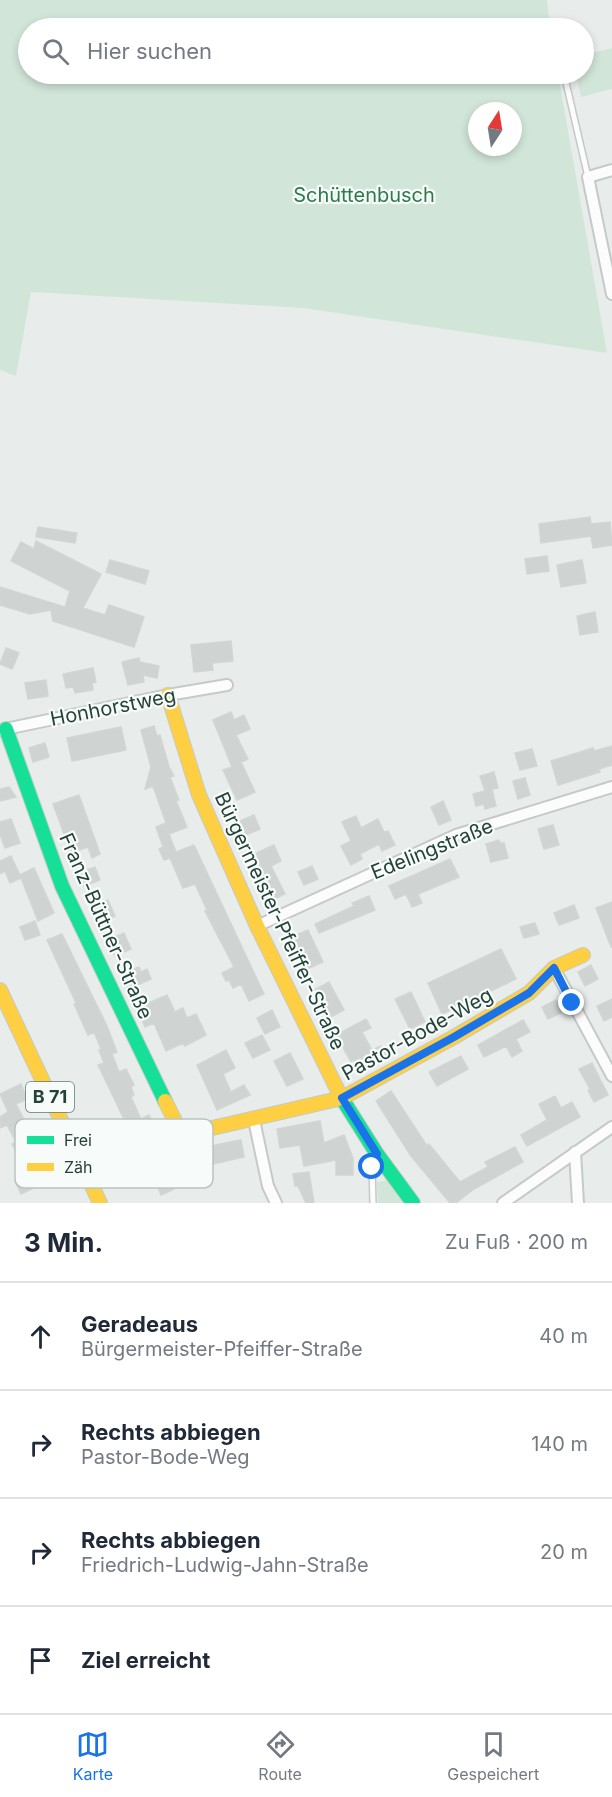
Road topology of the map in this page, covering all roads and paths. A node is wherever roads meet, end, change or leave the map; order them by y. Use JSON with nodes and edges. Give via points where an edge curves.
{"nodes":[{"id":1,"x":566,"y":84,"type":"edge"},
{"id":2,"x":612,"y":170,"type":"edge"},
{"id":3,"x":588,"y":177,"type":"junction"},
{"id":4,"x":610,"y":275,"type":"edge"},
{"id":5,"x":612,"y":294,"type":"edge"},
{"id":6,"x":227,"y":685,"type":"dead end"},
{"id":7,"x":168,"y":695,"type":"junction"},
{"id":8,"x":3,"y":730,"type":"edge"},
{"id":9,"x":612,"y":787,"type":"edge"},
{"id":10,"x":257,"y":926,"type":"junction"},
{"id":11,"x":583,"y":955,"type":"dead end"},
{"id":12,"x":554,"y":968,"type":"junction"},
{"id":13,"x":0,"y":990,"type":"edge"},
{"id":14,"x":612,"y":1076,"type":"edge"},
{"id":15,"x":342,"y":1098,"type":"junction"},
{"id":16,"x":61,"y":1119,"type":"edge"},
{"id":17,"x":174,"y":1119,"type":"edge"},
{"id":18,"x":254,"y":1120,"type":"junction"},
{"id":19,"x":612,"y":1127,"type":"edge"},
{"id":20,"x":213,"y":1129,"type":"edge"},
{"id":21,"x":575,"y":1152,"type":"junction"},
{"id":22,"x":377,"y":1154,"type":"junction"},
{"id":23,"x":93,"y":1188,"type":"edge"},
{"id":24,"x":100,"y":1203,"type":"edge"},
{"id":25,"x":276,"y":1203,"type":"edge"},
{"id":26,"x":373,"y":1203,"type":"edge"},
{"id":27,"x":413,"y":1203,"type":"edge"},
{"id":28,"x":503,"y":1203,"type":"edge"},
{"id":29,"x":578,"y":1203,"type":"edge"}],
"edges":[{"from":1,"to":3,"type":"lane"},
{"from":2,"to":3,"type":"street"},
{"from":3,"to":4,"type":"street"},
{"from":4,"to":5,"type":"street"},
{"from":6,"to":7,"type":"street","name":"Honhorstweg"},
{"from":7,"to":8,"type":"street","name":"Honhorstweg"},
{"from":7,"to":10,"type":"street","name":"Bürgermeister-Pfeiffer-Straße","via":[[199,795]]},
{"from":8,"to":17,"type":"street","name":"Franz-Büttner-Straße","via":[[62,886]]},
{"from":9,"to":10,"type":"street","name":"Edelingstraße","via":[[456,835]]},
{"from":10,"to":15,"type":"street","name":"Bürgermeister-Pfeiffer-Straße"},
{"from":11,"to":12,"type":"street"},
{"from":12,"to":14,"type":"street"},
{"from":12,"to":15,"type":"street","name":"Pastor-Bode-Weg","via":[[529,993]]},
{"from":13,"to":16,"type":"street","number":"B 71"},
{"from":15,"to":18,"type":"street","name":"Pastor-Bode-Weg"},
{"from":15,"to":22,"type":"street","name":"Bürgermeister-Pfeiffer-Straße"},
{"from":18,"to":20,"type":"street","name":"Pastor-Bode-Weg"},
{"from":18,"to":25,"type":"street","via":[[268,1186]]},
{"from":19,"to":21,"type":"street"},
{"from":21,"to":28,"type":"street"},
{"from":21,"to":29,"type":"street"},
{"from":22,"to":26,"type":"lane","via":[[372,1167]]},
{"from":22,"to":27,"type":"street","name":"Bürgermeister-Pfeiffer-Straße"},
{"from":23,"to":24,"type":"street","number":"B 71"}]}
